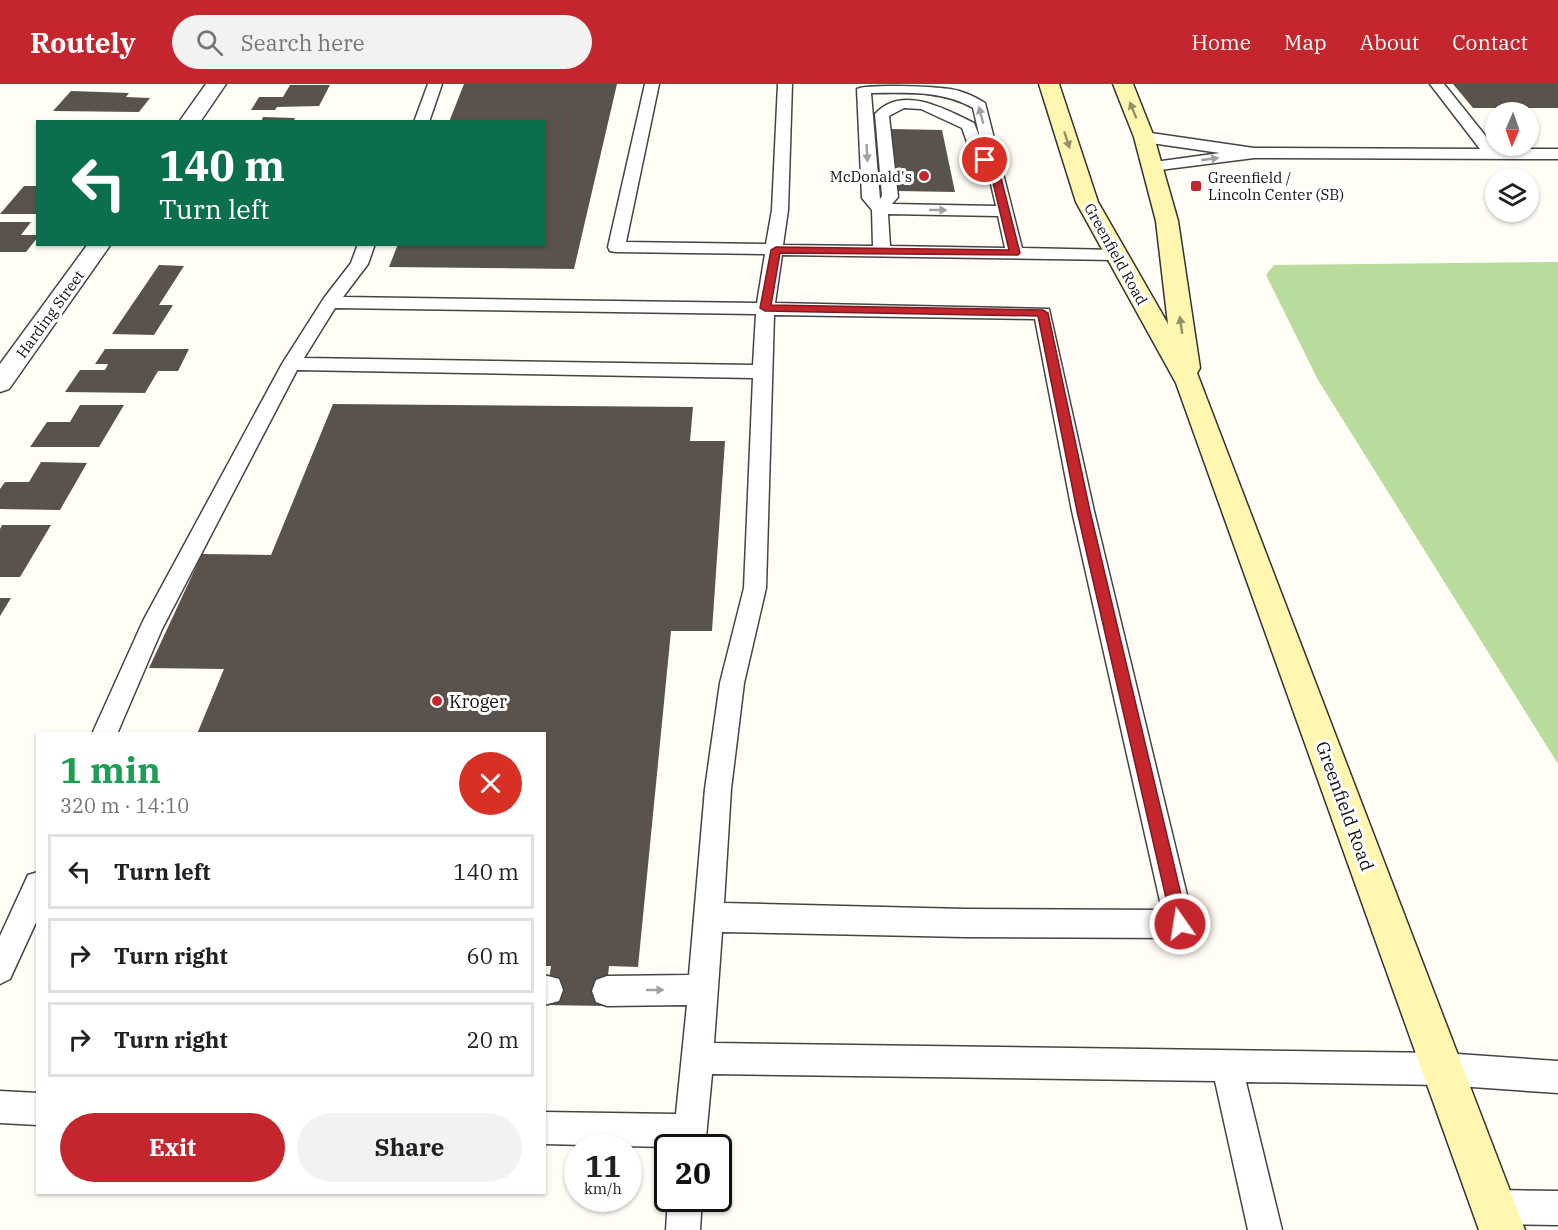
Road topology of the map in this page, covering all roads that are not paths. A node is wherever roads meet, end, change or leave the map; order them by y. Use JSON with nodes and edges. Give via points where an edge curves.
{"nodes":[{"id":1,"x":216,"y":84,"type":"edge"},
{"id":2,"x":435,"y":84,"type":"edge"},
{"id":3,"x":652,"y":84,"type":"edge"},
{"id":4,"x":785,"y":84,"type":"edge"},
{"id":5,"x":1049,"y":84,"type":"edge"},
{"id":6,"x":1123,"y":84,"type":"edge"},
{"id":7,"x":1437,"y":84,"type":"edge"},
{"id":8,"x":863,"y":86,"type":"edge"},
{"id":9,"x":190,"y":120,"type":"edge"},
{"id":10,"x":422,"y":120,"type":"edge"},
{"id":11,"x":1144,"y":137,"type":"junction"},
{"id":12,"x":1485,"y":145,"type":"edge"},
{"id":13,"x":1254,"y":153,"type":"junction"},
{"id":14,"x":1485,"y":154,"type":"edge"},
{"id":15,"x":1539,"y":154,"type":"edge"},
{"id":16,"x":1558,"y":154,"type":"edge"},
{"id":17,"x":1152,"y":166,"type":"junction"},
{"id":18,"x":994,"y":170,"type":"junction"},
{"id":19,"x":879,"y":209,"type":"junction"},
{"id":20,"x":1004,"y":211,"type":"junction"},
{"id":21,"x":99,"y":246,"type":"edge"},
{"id":22,"x":366,"y":246,"type":"edge"},
{"id":23,"x":776,"y":250,"type":"junction"},
{"id":24,"x":882,"y":252,"type":"junction"},
{"id":25,"x":1015,"y":253,"type":"junction"},
{"id":26,"x":1116,"y":255,"type":"junction"},
{"id":27,"x":330,"y":302,"type":"junction"},
{"id":28,"x":765,"y":308,"type":"junction"},
{"id":29,"x":291,"y":364,"type":"junction"},
{"id":30,"x":762,"y":372,"type":"junction"},
{"id":31,"x":0,"y":383,"type":"edge"},
{"id":32,"x":1189,"y":383,"type":"junction"},
{"id":33,"x":105,"y":732,"type":"edge"},
{"id":34,"x":36,"y":889,"type":"edge"},
{"id":35,"x":708,"y":917,"type":"junction"},
{"id":36,"x":0,"y":969,"type":"edge"},
{"id":37,"x":702,"y":990,"type":"junction"},
{"id":38,"x":607,"y":991,"type":"dead end"},
{"id":39,"x":698,"y":1058,"type":"junction"},
{"id":40,"x":1227,"y":1067,"type":"junction"},
{"id":41,"x":1443,"y":1069,"type":"junction"},
{"id":42,"x":1558,"y":1077,"type":"edge"},
{"id":43,"x":0,"y":1107,"type":"edge"},
{"id":44,"x":36,"y":1109,"type":"edge"},
{"id":45,"x":546,"y":1128,"type":"edge"},
{"id":46,"x":690,"y":1134,"type":"edge"},
{"id":47,"x":654,"y":1136,"type":"edge"},
{"id":48,"x":1558,"y":1208,"type":"edge"},
{"id":49,"x":684,"y":1212,"type":"edge"},
{"id":50,"x":1498,"y":1219,"type":"edge"},
{"id":51,"x":683,"y":1230,"type":"edge"},
{"id":52,"x":1265,"y":1230,"type":"edge"}],
"edges":[{"from":1,"to":9,"type":"street"},
{"from":2,"to":10,"type":"lane"},
{"from":3,"to":23,"type":"lane","via":[[616,247]]},
{"from":4,"to":23,"type":"lane"},
{"from":5,"to":26,"type":"main road","name":"Greenfield Road","one_way":true,"via":[[1087,202]]},
{"from":11,"to":6,"type":"main road","name":"Greenfield Road","one_way":true},
{"from":7,"to":12,"type":"lane"},
{"from":18,"to":8,"type":"lane","one_way":true,"via":[[980,106],[967,95],[948,89]]},
{"from":8,"to":19,"type":"lane","one_way":true,"via":[[870,198]]},
{"from":11,"to":13,"type":"lane"},
{"from":11,"to":17,"type":"main road","name":"Greenfield Road"},
{"from":13,"to":14,"type":"lane"},
{"from":17,"to":13,"type":"lane","one_way":true},
{"from":15,"to":16,"type":"lane"},
{"from":32,"to":17,"type":"main road","name":"Greenfield Road","one_way":true,"via":[[1167,221]]},
{"from":18,"to":19,"type":"lane","via":[[975,152],[969,126],[923,104],[905,101],[892,105],[882,114],[890,197]]},
{"from":18,"to":20,"type":"lane"},
{"from":19,"to":20,"type":"lane","one_way":true},
{"from":19,"to":24,"type":"lane"},
{"from":20,"to":25,"type":"lane"},
{"from":21,"to":31,"type":"street","name":"Harding Street"},
{"from":22,"to":27,"type":"lane","via":[[359,264]]},
{"from":23,"to":24,"type":"lane"},
{"from":23,"to":28,"type":"lane"},
{"from":24,"to":25,"type":"lane"},
{"from":25,"to":26,"type":"lane"},
{"from":26,"to":32,"type":"main road","name":"Greenfield Road"},
{"from":27,"to":28,"type":"lane"},
{"from":27,"to":29,"type":"lane"},
{"from":28,"to":30,"type":"lane"},
{"from":28,"to":35,"type":"lane","via":[[1043,313],[1083,511],[1180,924]]},
{"from":29,"to":30,"type":"lane"},
{"from":29,"to":33,"type":"lane","via":[[151,628]]},
{"from":30,"to":35,"type":"lane","via":[[755,588],[732,683],[717,789]]},
{"from":32,"to":41,"type":"main road","name":"Greenfield Road"},
{"from":34,"to":36,"type":"lane"},
{"from":35,"to":37,"type":"lane"},
{"from":38,"to":37,"type":"lane","one_way":true},
{"from":37,"to":39,"type":"lane"},
{"from":39,"to":40,"type":"lane"},
{"from":39,"to":46,"type":"lane"},
{"from":40,"to":41,"type":"lane"},
{"from":40,"to":52,"type":"lane"},
{"from":41,"to":42,"type":"lane"},
{"from":41,"to":50,"type":"main road","name":"Greenfield Road"},
{"from":43,"to":44,"type":"lane"},
{"from":45,"to":47,"type":"lane"},
{"from":48,"to":50,"type":"lane"},
{"from":49,"to":51,"type":"lane"}]}
